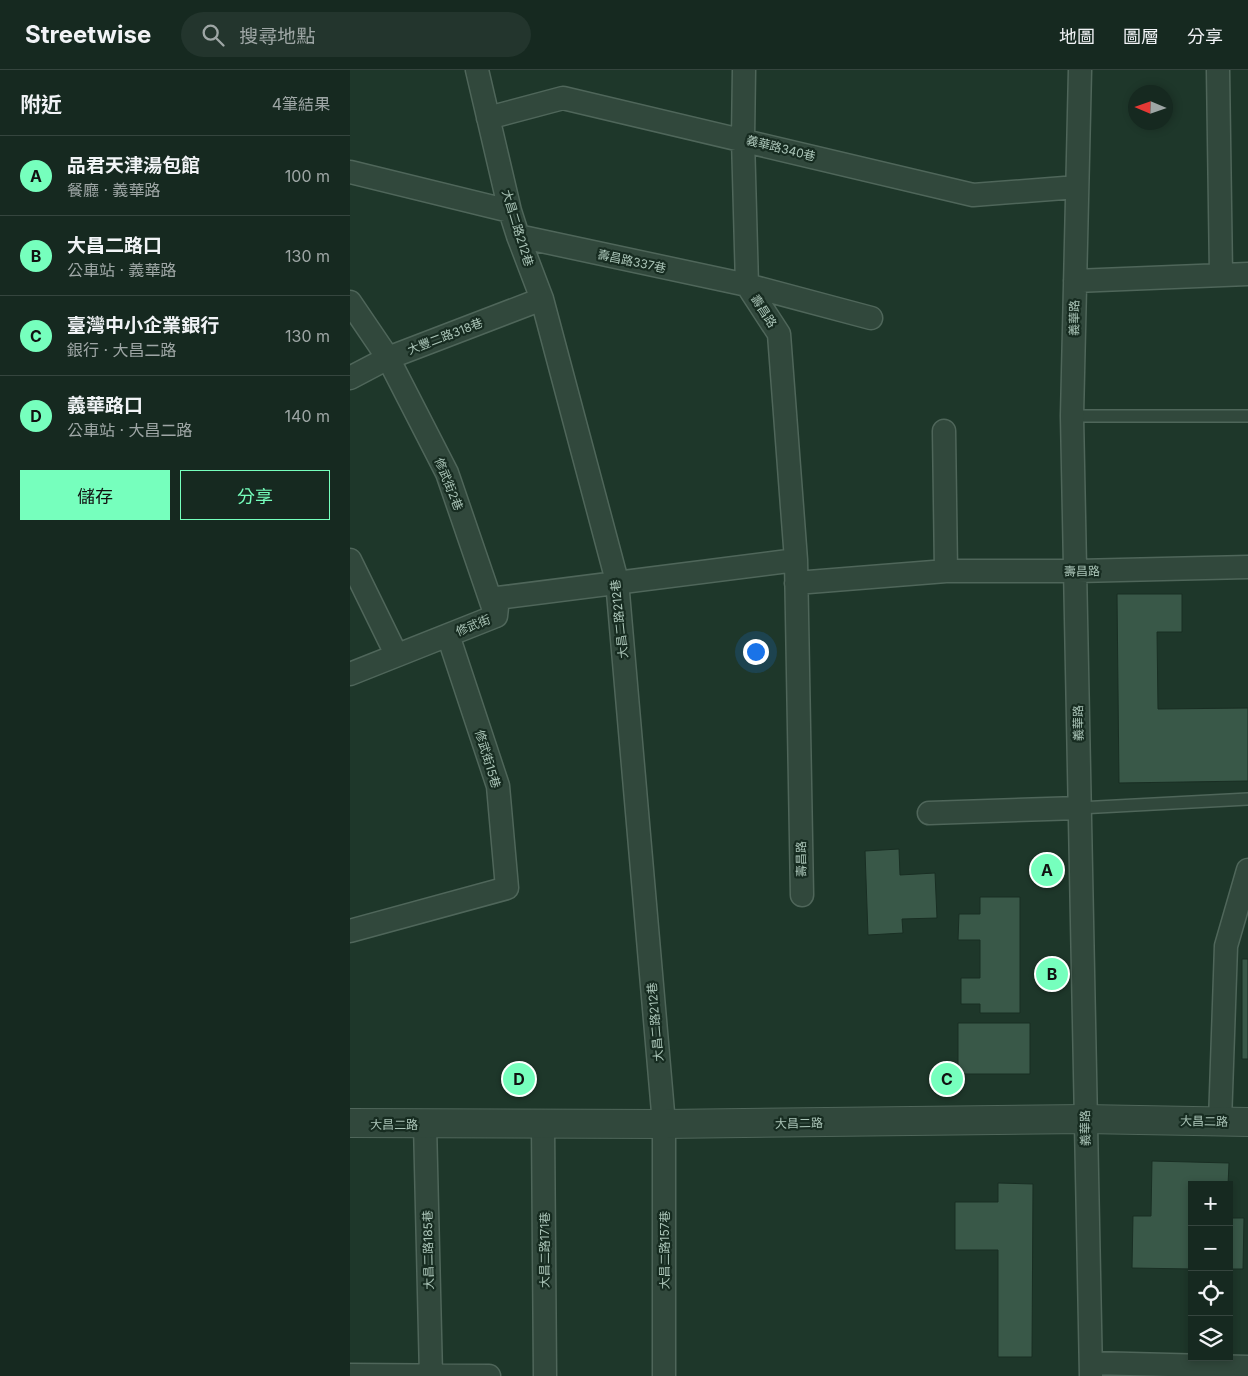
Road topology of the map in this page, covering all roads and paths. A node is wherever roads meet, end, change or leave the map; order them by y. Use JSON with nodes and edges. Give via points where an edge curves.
{"nodes":[{"id":1,"x":478,"y":70,"type":"edge"},
{"id":2,"x":744,"y":70,"type":"edge"},
{"id":3,"x":1080,"y":70,"type":"edge"},
{"id":4,"x":1218,"y":70,"type":"edge"},
{"id":5,"x":488,"y":118,"type":"junction"},
{"id":6,"x":743,"y":139,"type":"junction"},
{"id":7,"x":350,"y":172,"type":"edge"},
{"id":8,"x":1077,"y":187,"type":"junction"},
{"id":9,"x":510,"y":211,"type":"junction"},
{"id":10,"x":518,"y":236,"type":"junction"},
{"id":11,"x":1248,"y":274,"type":"edge"},
{"id":12,"x":1221,"y":275,"type":"junction"},
{"id":13,"x":1075,"y":281,"type":"junction"},
{"id":14,"x":747,"y":285,"type":"junction"},
{"id":15,"x":542,"y":298,"type":"junction"},
{"id":16,"x":350,"y":302,"type":"edge"},
{"id":17,"x":871,"y":318,"type":"dead end"},
{"id":18,"x":388,"y":358,"type":"junction"},
{"id":19,"x":350,"y":378,"type":"edge"},
{"id":20,"x":1072,"y":416,"type":"junction"},
{"id":21,"x":1248,"y":416,"type":"edge"},
{"id":22,"x":944,"y":431,"type":"dead end"},
{"id":23,"x":350,"y":560,"type":"edge"},
{"id":24,"x":796,"y":560,"type":"junction"},
{"id":25,"x":1248,"y":567,"type":"edge"},
{"id":26,"x":946,"y":571,"type":"junction"},
{"id":27,"x":1077,"y":571,"type":"junction"},
{"id":28,"x":617,"y":581,"type":"junction"},
{"id":29,"x":796,"y":583,"type":"junction"},
{"id":30,"x":496,"y":616,"type":"junction"},
{"id":31,"x":448,"y":635,"type":"junction"},
{"id":32,"x":396,"y":654,"type":"junction"},
{"id":33,"x":350,"y":674,"type":"edge"},
{"id":34,"x":1248,"y":799,"type":"edge"},
{"id":35,"x":1079,"y":808,"type":"junction"},
{"id":36,"x":929,"y":813,"type":"dead end"},
{"id":37,"x":1248,"y":870,"type":"edge"},
{"id":38,"x":802,"y":895,"type":"dead end"},
{"id":39,"x":350,"y":931,"type":"edge"},
{"id":40,"x":1085,"y":1119,"type":"junction"},
{"id":41,"x":1220,"y":1122,"type":"junction"},
{"id":42,"x":1248,"y":1122,"type":"edge"},
{"id":43,"x":350,"y":1123,"type":"edge"},
{"id":44,"x":425,"y":1124,"type":"junction"},
{"id":45,"x":664,"y":1124,"type":"junction"},
{"id":46,"x":543,"y":1125,"type":"junction"},
{"id":47,"x":1248,"y":1367,"type":"edge"},
{"id":48,"x":1091,"y":1370,"type":"edge"},
{"id":49,"x":350,"y":1375,"type":"edge"},
{"id":50,"x":431,"y":1376,"type":"edge"},
{"id":51,"x":489,"y":1376,"type":"edge"},
{"id":52,"x":545,"y":1376,"type":"edge"},
{"id":53,"x":664,"y":1376,"type":"edge"}],
"edges":[{"from":1,"to":5,"type":"street","name":"大昌二路212巷"},
{"from":2,"to":6,"type":"street","name":"壽昌路"},
{"from":3,"to":8,"type":"street","name":"義華路"},
{"from":4,"to":12,"type":"street"},
{"from":5,"to":6,"type":"street","name":"義華路340巷","via":[[564,98]]},
{"from":5,"to":9,"type":"street","name":"大昌二路212巷"},
{"from":6,"to":8,"type":"street","name":"義華路340巷","via":[[973,195]]},
{"from":6,"to":14,"type":"street","name":"壽昌路"},
{"from":7,"to":9,"type":"street"},
{"from":8,"to":13,"type":"street","name":"義華路"},
{"from":9,"to":10,"type":"street","name":"大昌二路212巷"},
{"from":10,"to":14,"type":"street","name":"壽昌路337巷"},
{"from":10,"to":15,"type":"street","name":"大昌二路212巷"},
{"from":11,"to":12,"type":"street"},
{"from":12,"to":13,"type":"street"},
{"from":13,"to":20,"type":"street","name":"義華路"},
{"from":14,"to":17,"type":"street","name":"壽昌路337巷"},
{"from":14,"to":24,"type":"street","name":"壽昌路","via":[[779,334]]},
{"from":15,"to":18,"type":"street","name":"大豐二路318巷"},
{"from":15,"to":28,"type":"street","name":"大昌二路212巷"},
{"from":16,"to":18,"type":"street","name":"修武街2巷"},
{"from":18,"to":19,"type":"street","name":"大豐二路318巷"},
{"from":18,"to":30,"type":"street","name":"修武街2巷","via":[[447,473]]},
{"from":20,"to":21,"type":"lane"},
{"from":20,"to":27,"type":"street","name":"義華路"},
{"from":22,"to":26,"type":"street"},
{"from":23,"to":32,"type":"street"},
{"from":24,"to":28,"type":"street"},
{"from":24,"to":29,"type":"street","name":"壽昌路"},
{"from":25,"to":27,"type":"street","name":"壽昌路"},
{"from":26,"to":27,"type":"street","name":"壽昌路"},
{"from":26,"to":29,"type":"street","name":"壽昌路"},
{"from":27,"to":35,"type":"street","name":"義華路"},
{"from":28,"to":30,"type":"street","name":"修武街","via":[[498,598]]},
{"from":28,"to":45,"type":"street","name":"大昌二路212巷"},
{"from":29,"to":38,"type":"street","name":"壽昌路"},
{"from":30,"to":31,"type":"street","name":"修武街"},
{"from":31,"to":32,"type":"street","name":"修武街"},
{"from":31,"to":39,"type":"street","name":"修武街15巷","via":[[498,786],[507,888]]},
{"from":32,"to":33,"type":"street","name":"修武街"},
{"from":34,"to":35,"type":"lane"},
{"from":35,"to":36,"type":"street"},
{"from":35,"to":40,"type":"street","name":"義華路"},
{"from":37,"to":41,"type":"street","via":[[1226,946]]},
{"from":40,"to":41,"type":"street","name":"大昌二路"},
{"from":40,"to":45,"type":"street","name":"大昌二路"},
{"from":40,"to":48,"type":"street","name":"義華路"},
{"from":41,"to":42,"type":"street","name":"大昌二路"},
{"from":43,"to":44,"type":"street","name":"大昌二路"},
{"from":44,"to":46,"type":"street","name":"大昌二路"},
{"from":44,"to":50,"type":"street","name":"大昌二路185巷"},
{"from":45,"to":46,"type":"street","name":"大昌二路"},
{"from":45,"to":53,"type":"street","name":"大昌二路157巷"},
{"from":46,"to":52,"type":"street","name":"大昌二路171巷"},
{"from":47,"to":48,"type":"street"},
{"from":49,"to":50,"type":"street"},
{"from":50,"to":51,"type":"street"}]}
